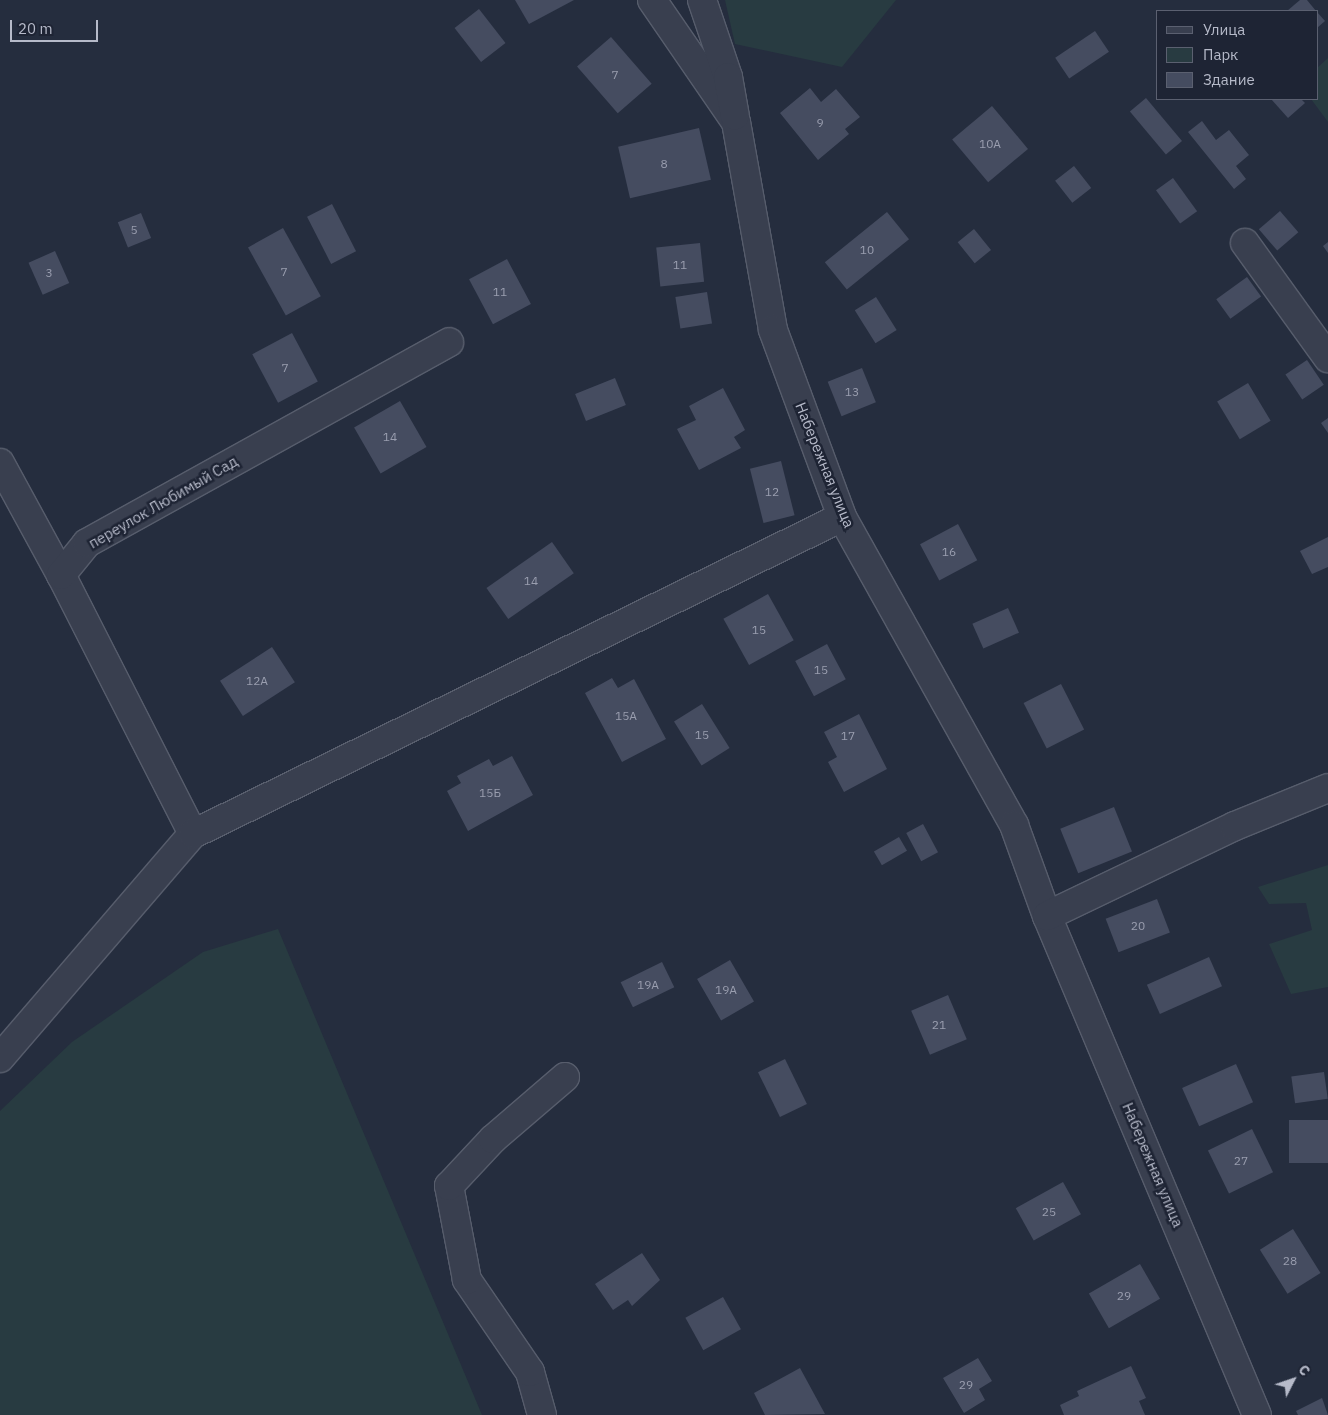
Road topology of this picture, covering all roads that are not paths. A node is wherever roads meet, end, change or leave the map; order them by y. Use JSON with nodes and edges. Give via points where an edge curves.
{"nodes":[{"id":1,"x":652,"y":0,"type":"edge"},
{"id":2,"x":702,"y":0,"type":"edge"},
{"id":3,"x":736,"y":122,"type":"junction"},
{"id":4,"x":1245,"y":243,"type":"dead end"},
{"id":5,"x":449,"y":342,"type":"dead end"},
{"id":6,"x":1328,"y":358,"type":"edge"},
{"id":7,"x":0,"y":463,"type":"edge"},
{"id":8,"x":842,"y":517,"type":"junction"},
{"id":9,"x":61,"y":576,"type":"junction"},
{"id":10,"x":1328,"y":788,"type":"edge"},
{"id":11,"x":193,"y":834,"type":"junction"},
{"id":12,"x":1047,"y":916,"type":"junction"},
{"id":13,"x":0,"y":1058,"type":"edge"},
{"id":14,"x":565,"y":1077,"type":"dead end"},
{"id":15,"x":542,"y":1415,"type":"edge"},
{"id":16,"x":1258,"y":1415,"type":"edge"}],
"edges":[{"from":1,"to":3,"type":"street","name":"Набережная улица"},
{"from":2,"to":3,"type":"street","via":[[728,77]]},
{"from":3,"to":8,"type":"street","name":"Набережная улица","via":[[773,330]]},
{"from":4,"to":6,"type":"street"},
{"from":5,"to":9,"type":"street","name":"переулок Любимый Сад","via":[[87,543]]},
{"from":7,"to":9,"type":"street"},
{"from":8,"to":11,"type":"street"},
{"from":8,"to":12,"type":"street","name":"Набережная улица","via":[[1014,824]]},
{"from":9,"to":11,"type":"street"},
{"from":10,"to":12,"type":"street","via":[[1235,826]]},
{"from":11,"to":13,"type":"street"},
{"from":12,"to":16,"type":"street","name":"Набережная улица"},
{"from":14,"to":15,"type":"street","via":[[493,1139],[449,1186],[468,1280],[530,1372]]}]}
